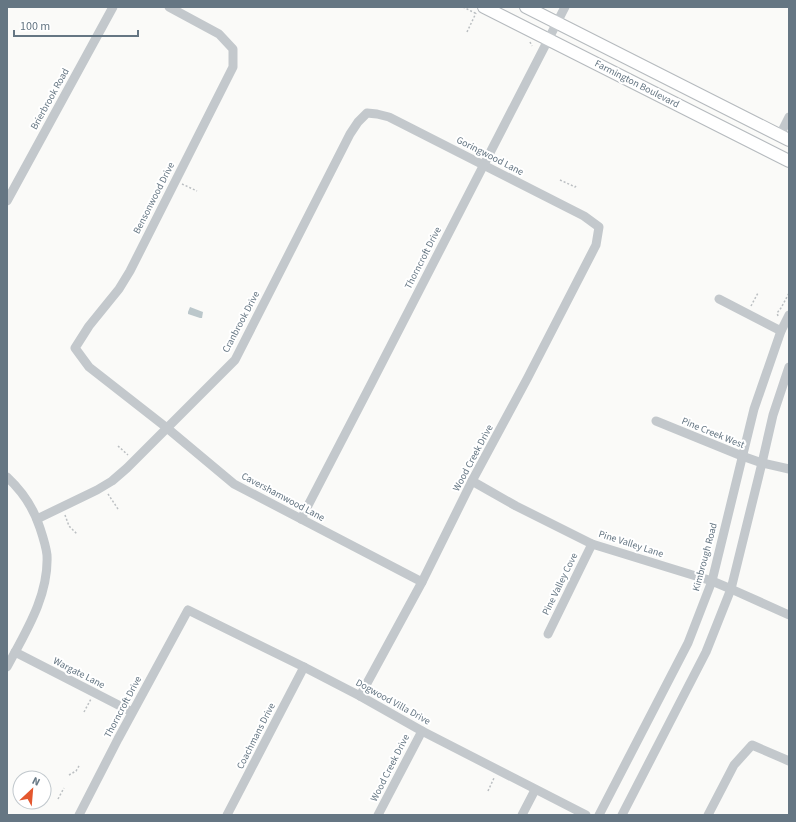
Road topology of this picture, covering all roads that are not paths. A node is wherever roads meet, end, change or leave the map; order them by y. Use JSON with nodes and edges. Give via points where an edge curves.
{"nodes":[{"id":1,"x":113,"y":7,"type":"edge"},
{"id":2,"x":169,"y":7,"type":"edge"},
{"id":3,"x":526,"y":7,"type":"edge"},
{"id":4,"x":565,"y":7,"type":"edge"},
{"id":5,"x":481,"y":9,"type":"edge"},
{"id":6,"x":557,"y":23,"type":"junction"},
{"id":7,"x":548,"y":39,"type":"junction"},
{"id":8,"x":367,"y":113,"type":"joint"},
{"id":9,"x":789,"y":117,"type":"edge"},
{"id":10,"x":784,"y":138,"type":"edge"},
{"id":11,"x":789,"y":161,"type":"edge"},
{"id":12,"x":483,"y":166,"type":"junction"},
{"id":13,"x":7,"y":201,"type":"edge"},
{"id":14,"x":599,"y":228,"type":"joint"},
{"id":15,"x":719,"y":299,"type":"dead end"},
{"id":16,"x":789,"y":314,"type":"edge"},
{"id":17,"x":781,"y":331,"type":"junction"},
{"id":18,"x":75,"y":348,"type":"joint"},
{"id":19,"x":789,"y":367,"type":"edge"},
{"id":20,"x":656,"y":421,"type":"dead end"},
{"id":21,"x":167,"y":428,"type":"junction"},
{"id":22,"x":742,"y":456,"type":"junction"},
{"id":23,"x":762,"y":463,"type":"junction"},
{"id":24,"x":789,"y":469,"type":"edge"},
{"id":25,"x":7,"y":477,"type":"edge"},
{"id":26,"x":472,"y":481,"type":"junction"},
{"id":27,"x":37,"y":519,"type":"junction"},
{"id":28,"x":301,"y":519,"type":"junction"},
{"id":29,"x":592,"y":544,"type":"junction"},
{"id":30,"x":712,"y":581,"type":"junction"},
{"id":31,"x":422,"y":582,"type":"junction"},
{"id":32,"x":731,"y":589,"type":"junction"},
{"id":33,"x":188,"y":610,"type":"joint"},
{"id":34,"x":789,"y":615,"type":"edge"},
{"id":35,"x":548,"y":634,"type":"dead end"},
{"id":36,"x":15,"y":652,"type":"junction"},
{"id":37,"x":7,"y":667,"type":"edge"},
{"id":38,"x":304,"y":667,"type":"junction"},
{"id":39,"x":360,"y":696,"type":"junction"},
{"id":40,"x":132,"y":712,"type":"junction"},
{"id":41,"x":422,"y":731,"type":"junction"},
{"id":42,"x":789,"y":761,"type":"edge"},
{"id":43,"x":535,"y":790,"type":"junction"},
{"id":44,"x":79,"y":815,"type":"edge"},
{"id":45,"x":227,"y":815,"type":"edge"},
{"id":46,"x":378,"y":815,"type":"edge"},
{"id":47,"x":522,"y":815,"type":"edge"},
{"id":48,"x":586,"y":815,"type":"edge"},
{"id":49,"x":599,"y":815,"type":"edge"},
{"id":50,"x":622,"y":815,"type":"edge"},
{"id":51,"x":708,"y":815,"type":"edge"}],
"edges":[{"from":1,"to":13,"type":"street","name":"Brierbrook Road"},
{"from":2,"to":18,"type":"street","name":"Bensonwood Drive","via":[[219,34],[233,49],[233,67],[130,271]]},
{"from":3,"to":6,"type":"main road","name":"Farmington Boulevard"},
{"from":4,"to":6,"type":"street","name":"Thorncroft Drive"},
{"from":5,"to":7,"type":"main road","name":"Farmington Boulevard"},
{"from":6,"to":7,"type":"street","name":"Thorncroft Drive"},
{"from":6,"to":10,"type":"main road","name":"Farmington Boulevard"},
{"from":7,"to":11,"type":"main road","name":"Farmington Boulevard"},
{"from":7,"to":12,"type":"street","name":"Thorncroft Drive"},
{"from":8,"to":12,"type":"street","name":"Goringwood Lane","via":[[389,117]]},
{"from":8,"to":21,"type":"street","name":"Cranbrook Drive","via":[[350,134],[234,360]]},
{"from":9,"to":10,"type":"street"},
{"from":12,"to":14,"type":"street","name":"Goringwood Lane","via":[[584,216]]},
{"from":12,"to":28,"type":"street","name":"Thorncroft Drive"},
{"from":14,"to":26,"type":"street","name":"Wood Creek Drive","via":[[596,245]]},
{"from":15,"to":17,"type":"street"},
{"from":16,"to":17,"type":"street","name":"Kimbrough Road"},
{"from":17,"to":22,"type":"street","name":"Kimbrough Road","via":[[754,409]]},
{"from":18,"to":21,"type":"street","name":"Cavershamwood Lane","via":[[89,367]]},
{"from":19,"to":23,"type":"street","via":[[773,415]]},
{"from":20,"to":22,"type":"street","name":"Pine Creek West"},
{"from":21,"to":27,"type":"street","name":"Cranbrook Drive","via":[[112,481]]},
{"from":21,"to":28,"type":"street","name":"Cavershamwood Lane","via":[[234,484]]},
{"from":22,"to":23,"type":"street","name":"Pine Creek West"},
{"from":22,"to":30,"type":"street","name":"Kimbrough Road"},
{"from":23,"to":24,"type":"street","name":"Pine Creek West"},
{"from":23,"to":32,"type":"street"},
{"from":25,"to":27,"type":"street","via":[[23,495]]},
{"from":26,"to":29,"type":"street","name":"Pine Valley Lane"},
{"from":26,"to":31,"type":"street","name":"Wood Creek Drive"},
{"from":27,"to":36,"type":"street","via":[[46,554],[44,582],[35,612]]},
{"from":28,"to":31,"type":"street","name":"Cavershamwood Lane"},
{"from":29,"to":30,"type":"street","name":"Pine Valley Lane"},
{"from":29,"to":35,"type":"street","name":"Pine Valley Cove"},
{"from":30,"to":32,"type":"street","name":"Pine Valley Lane"},
{"from":30,"to":49,"type":"street","name":"Kimbrough Road","via":[[688,643]]},
{"from":31,"to":39,"type":"street","name":"Wood Creek Drive"},
{"from":32,"to":34,"type":"street","name":"Pine Valley Lane"},
{"from":32,"to":50,"type":"street","via":[[706,652]]},
{"from":33,"to":38,"type":"street","name":"Dogwood Villa Drive"},
{"from":33,"to":40,"type":"street","name":"Thorncroft Drive"},
{"from":36,"to":37,"type":"street"},
{"from":36,"to":40,"type":"street","name":"Wargate Lane"},
{"from":38,"to":39,"type":"street","name":"Dogwood Villa Drive"},
{"from":38,"to":45,"type":"street","name":"Coachmans Drive"},
{"from":39,"to":41,"type":"street","name":"Dogwood Villa Drive"},
{"from":40,"to":44,"type":"street","name":"Thorncroft Drive"},
{"from":41,"to":43,"type":"street","name":"Dogwood Villa Drive"},
{"from":41,"to":46,"type":"street","name":"Wood Creek Drive"},
{"from":42,"to":51,"type":"street","via":[[752,745],[734,765]]},
{"from":43,"to":47,"type":"street"},
{"from":43,"to":48,"type":"street","name":"Dogwood Villa Drive"}]}
